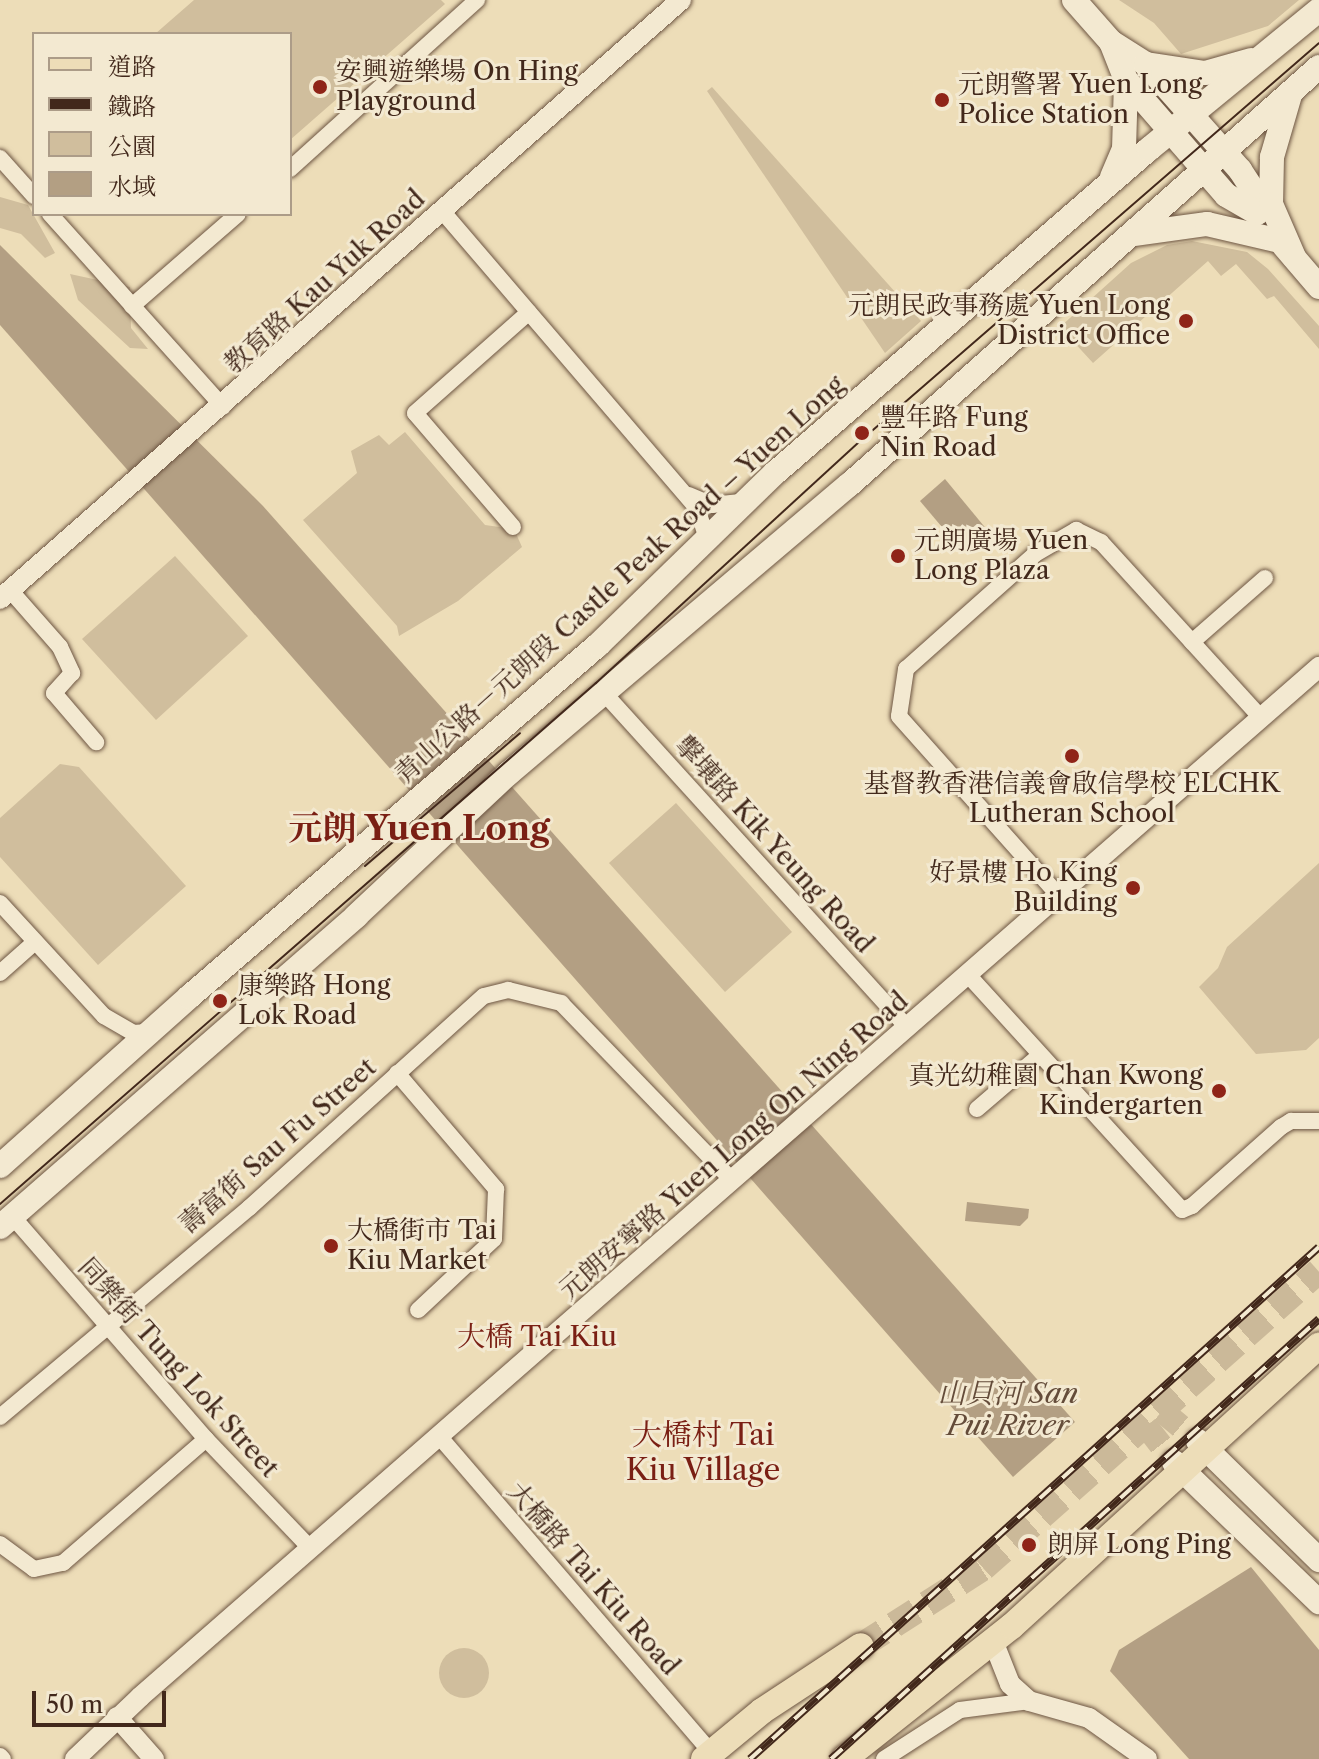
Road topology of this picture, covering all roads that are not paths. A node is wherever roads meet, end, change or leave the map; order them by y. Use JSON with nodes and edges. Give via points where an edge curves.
{"nodes":[{"id":1,"x":477,"y":0,"type":"edge"},
{"id":2,"x":1074,"y":0,"type":"edge"},
{"id":3,"x":669,"y":4,"type":"edge"},
{"id":4,"x":1319,"y":10,"type":"edge"},
{"id":5,"x":1111,"y":42,"type":"junction"},
{"id":6,"x":1272,"y":51,"type":"junction"},
{"id":7,"x":1146,"y":64,"type":"junction"},
{"id":8,"x":1319,"y":67,"type":"edge"},
{"id":9,"x":1126,"y":80,"type":"junction"},
{"id":10,"x":1291,"y":92,"type":"junction"},
{"id":11,"x":1190,"y":115,"type":"junction"},
{"id":12,"x":1171,"y":131,"type":"junction"},
{"id":13,"x":1224,"y":153,"type":"junction"},
{"id":14,"x":0,"y":158,"type":"edge"},
{"id":15,"x":292,"y":167,"type":"edge"},
{"id":16,"x":1205,"y":170,"type":"junction"},
{"id":17,"x":1102,"y":192,"type":"junction"},
{"id":18,"x":32,"y":194,"type":"edge"},
{"id":19,"x":443,"y":212,"type":"junction"},
{"id":20,"x":1257,"y":213,"type":"junction"},
{"id":21,"x":52,"y":216,"type":"edge"},
{"id":22,"x":236,"y":216,"type":"edge"},
{"id":23,"x":1134,"y":234,"type":"junction"},
{"id":24,"x":1287,"y":249,"type":"junction"},
{"id":25,"x":1319,"y":287,"type":"edge"},
{"id":26,"x":132,"y":306,"type":"junction"},
{"id":27,"x":529,"y":312,"type":"junction"},
{"id":28,"x":223,"y":407,"type":"junction"},
{"id":29,"x":684,"y":493,"type":"junction"},
{"id":30,"x":744,"y":502,"type":"junction"},
{"id":31,"x":513,"y":527,"type":"dead end"},
{"id":32,"x":707,"y":539,"type":"junction"},
{"id":33,"x":1265,"y":578,"type":"dead end"},
{"id":34,"x":5,"y":594,"type":"edge"},
{"id":35,"x":1192,"y":642,"type":"junction"},
{"id":36,"x":1319,"y":667,"type":"edge"},
{"id":37,"x":605,"y":694,"type":"junction"},
{"id":38,"x":1262,"y":719,"type":"junction"},
{"id":39,"x":96,"y":742,"type":"dead end"},
{"id":40,"x":1060,"y":897,"type":"junction"},
{"id":41,"x":0,"y":903,"type":"edge"},
{"id":42,"x":35,"y":942,"type":"junction"},
{"id":43,"x":0,"y":973,"type":"edge"},
{"id":44,"x":970,"y":977,"type":"junction"},
{"id":45,"x":908,"y":1028,"type":"junction"},
{"id":46,"x":148,"y":1032,"type":"junction"},
{"id":47,"x":1040,"y":1055,"type":"junction"},
{"id":48,"x":397,"y":1073,"type":"junction"},
{"id":49,"x":977,"y":1109,"type":"dead end"},
{"id":50,"x":1319,"y":1121,"type":"edge"},
{"id":51,"x":0,"y":1166,"type":"edge"},
{"id":52,"x":734,"y":1179,"type":"junction"},
{"id":53,"x":6,"y":1222,"type":"edge"},
{"id":54,"x":418,"y":1310,"type":"dead end"},
{"id":55,"x":105,"y":1324,"type":"junction"},
{"id":56,"x":1319,"y":1346,"type":"edge"},
{"id":57,"x":0,"y":1417,"type":"edge"},
{"id":58,"x":439,"y":1436,"type":"junction"},
{"id":59,"x":206,"y":1439,"type":"junction"},
{"id":60,"x":1202,"y":1446,"type":"junction"},
{"id":61,"x":1178,"y":1467,"type":"junction"},
{"id":62,"x":0,"y":1544,"type":"edge"},
{"id":63,"x":310,"y":1548,"type":"junction"},
{"id":64,"x":1319,"y":1560,"type":"edge"},
{"id":65,"x":1319,"y":1602,"type":"edge"},
{"id":66,"x":993,"y":1641,"type":"junction"},
{"id":67,"x":861,"y":1646,"type":"tunnel mouth"},
{"id":68,"x":1029,"y":1701,"type":"junction"},
{"id":69,"x":117,"y":1717,"type":"junction"},
{"id":70,"x":708,"y":1756,"type":"edge"},
{"id":71,"x":75,"y":1759,"type":"edge"},
{"id":72,"x":154,"y":1759,"type":"edge"},
{"id":73,"x":844,"y":1759,"type":"edge"},
{"id":74,"x":884,"y":1759,"type":"edge"},
{"id":75,"x":1147,"y":1759,"type":"edge"}],
"edges":[{"from":1,"to":15,"type":"street"},
{"from":2,"to":5,"type":"main road"},
{"from":3,"to":19,"type":"street","name":"教育路 Kau Yuk Road"},
{"from":4,"to":6,"type":"main road"},
{"from":5,"to":7,"type":"main road"},
{"from":5,"to":9,"type":"main road"},
{"from":6,"to":7,"type":"main road","via":[[1234,68],[1205,73]]},
{"from":6,"to":11,"type":"main road","name":"青山公路－元朗段 Castle Peak Road – Yuen Long"},
{"from":7,"to":11,"type":"main road"},
{"from":8,"to":10,"type":"main road"},
{"from":9,"to":12,"type":"main road"},
{"from":9,"to":17,"type":"main road","via":[[1124,149],[1120,166]]},
{"from":10,"to":13,"type":"main road"},
{"from":10,"to":24,"type":"main road","via":[[1272,157],[1271,204]]},
{"from":11,"to":12,"type":"main road","name":"青山公路－元朗段 Castle Peak Road – Yuen Long"},
{"from":11,"to":13,"type":"main road"},
{"from":12,"to":16,"type":"main road"},
{"from":12,"to":17,"type":"main road","name":"青山公路－元朗段 Castle Peak Road – Yuen Long"},
{"from":13,"to":16,"type":"main road"},
{"from":13,"to":20,"type":"main road","via":[[1255,193]]},
{"from":14,"to":18,"type":"street"},
{"from":16,"to":20,"type":"main road","via":[[1238,207]]},
{"from":16,"to":23,"type":"main road"},
{"from":17,"to":30,"type":"main road","name":"青山公路－元朗段 Castle Peak Road – Yuen Long"},
{"from":19,"to":27,"type":"street"},
{"from":19,"to":28,"type":"street","name":"教育路 Kau Yuk Road"},
{"from":20,"to":24,"type":"main road"},
{"from":21,"to":26,"type":"street"},
{"from":22,"to":26,"type":"street"},
{"from":23,"to":24,"type":"main road","via":[[1207,224]]},
{"from":23,"to":37,"type":"main road"},
{"from":24,"to":25,"type":"main road"},
{"from":26,"to":28,"type":"street"},
{"from":27,"to":29,"type":"street"},
{"from":27,"to":31,"type":"street","via":[[415,413]]},
{"from":28,"to":34,"type":"street","name":"教育路 Kau Yuk Road"},
{"from":29,"to":30,"type":"street","via":[[712,505]]},
{"from":29,"to":32,"type":"street","via":[[703,517]]},
{"from":30,"to":32,"type":"main road","name":"青山公路－元朗段 Castle Peak Road – Yuen Long"},
{"from":32,"to":46,"type":"main road","name":"青山公路－元朗段 Castle Peak Road – Yuen Long","via":[[598,645]]},
{"from":33,"to":35,"type":"street"},
{"from":34,"to":39,"type":"street","via":[[60,647],[72,673],[54,693]]},
{"from":35,"to":38,"type":"street"},
{"from":35,"to":40,"type":"street","via":[[1101,542],[1076,530],[1035,554],[906,669],[899,716]]},
{"from":36,"to":38,"type":"street","name":"元朗安寧路 Yuen Long On Ning Road"},
{"from":37,"to":45,"type":"street","name":"擊壤路 Kik Yeung Road"},
{"from":37,"to":53,"type":"main road","via":[[505,776],[344,926]]},
{"from":38,"to":40,"type":"street","name":"元朗安寧路 Yuen Long On Ning Road"},
{"from":40,"to":44,"type":"street","name":"元朗安寧路 Yuen Long On Ning Road"},
{"from":41,"to":42,"type":"street"},
{"from":42,"to":43,"type":"street"},
{"from":42,"to":46,"type":"street","via":[[104,1016],[133,1033]]},
{"from":44,"to":45,"type":"street","name":"元朗安寧路 Yuen Long On Ning Road"},
{"from":44,"to":47,"type":"street"},
{"from":45,"to":52,"type":"street","name":"元朗安寧路 Yuen Long On Ning Road"},
{"from":46,"to":51,"type":"main road","name":"青山公路－元朗段 Castle Peak Road – Yuen Long"},
{"from":47,"to":49,"type":"street"},
{"from":47,"to":50,"type":"street","via":[[1178,1207],[1192,1206],[1281,1127],[1304,1119]]},
{"from":48,"to":52,"type":"street","name":"壽富街 Sau Fu Street","via":[[484,996],[508,990],[561,1003]]},
{"from":48,"to":54,"type":"street","via":[[496,1189],[494,1239]]},
{"from":48,"to":55,"type":"street","name":"壽富街 Sau Fu Street","via":[[249,1208]]},
{"from":52,"to":58,"type":"street","name":"元朗安寧路 Yuen Long On Ning Road"},
{"from":53,"to":55,"type":"street","name":"同樂街 Tung Lok Street"},
{"from":55,"to":57,"type":"street","name":"壽富街 Sau Fu Street"},
{"from":55,"to":59,"type":"street","name":"同樂街 Tung Lok Street"},
{"from":56,"to":60,"type":"main road"},
{"from":58,"to":63,"type":"street","name":"元朗安寧路 Yuen Long On Ning Road"},
{"from":58,"to":70,"type":"street","name":"大橋路 Tai Kiu Road"},
{"from":59,"to":62,"type":"street","via":[[76,1553],[47,1568],[22,1564]]},
{"from":59,"to":63,"type":"street","name":"同樂街 Tung Lok Street"},
{"from":60,"to":61,"type":"main road"},
{"from":60,"to":64,"type":"main road"},
{"from":61,"to":65,"type":"main road"},
{"from":61,"to":66,"type":"main road"},
{"from":63,"to":69,"type":"street","name":"元朗安寧路 Yuen Long On Ning Road"},
{"from":66,"to":68,"type":"street","via":[[1010,1684]]},
{"from":66,"to":73,"type":"main road"},
{"from":67,"to":70,"type":"main road","via":[[762,1711]]},
{"from":68,"to":74,"type":"street","via":[[960,1710]]},
{"from":68,"to":75,"type":"street","via":[[1089,1718]]},
{"from":69,"to":71,"type":"street","name":"元朗安寧路 Yuen Long On Ning Road"},
{"from":69,"to":72,"type":"street"}]}
